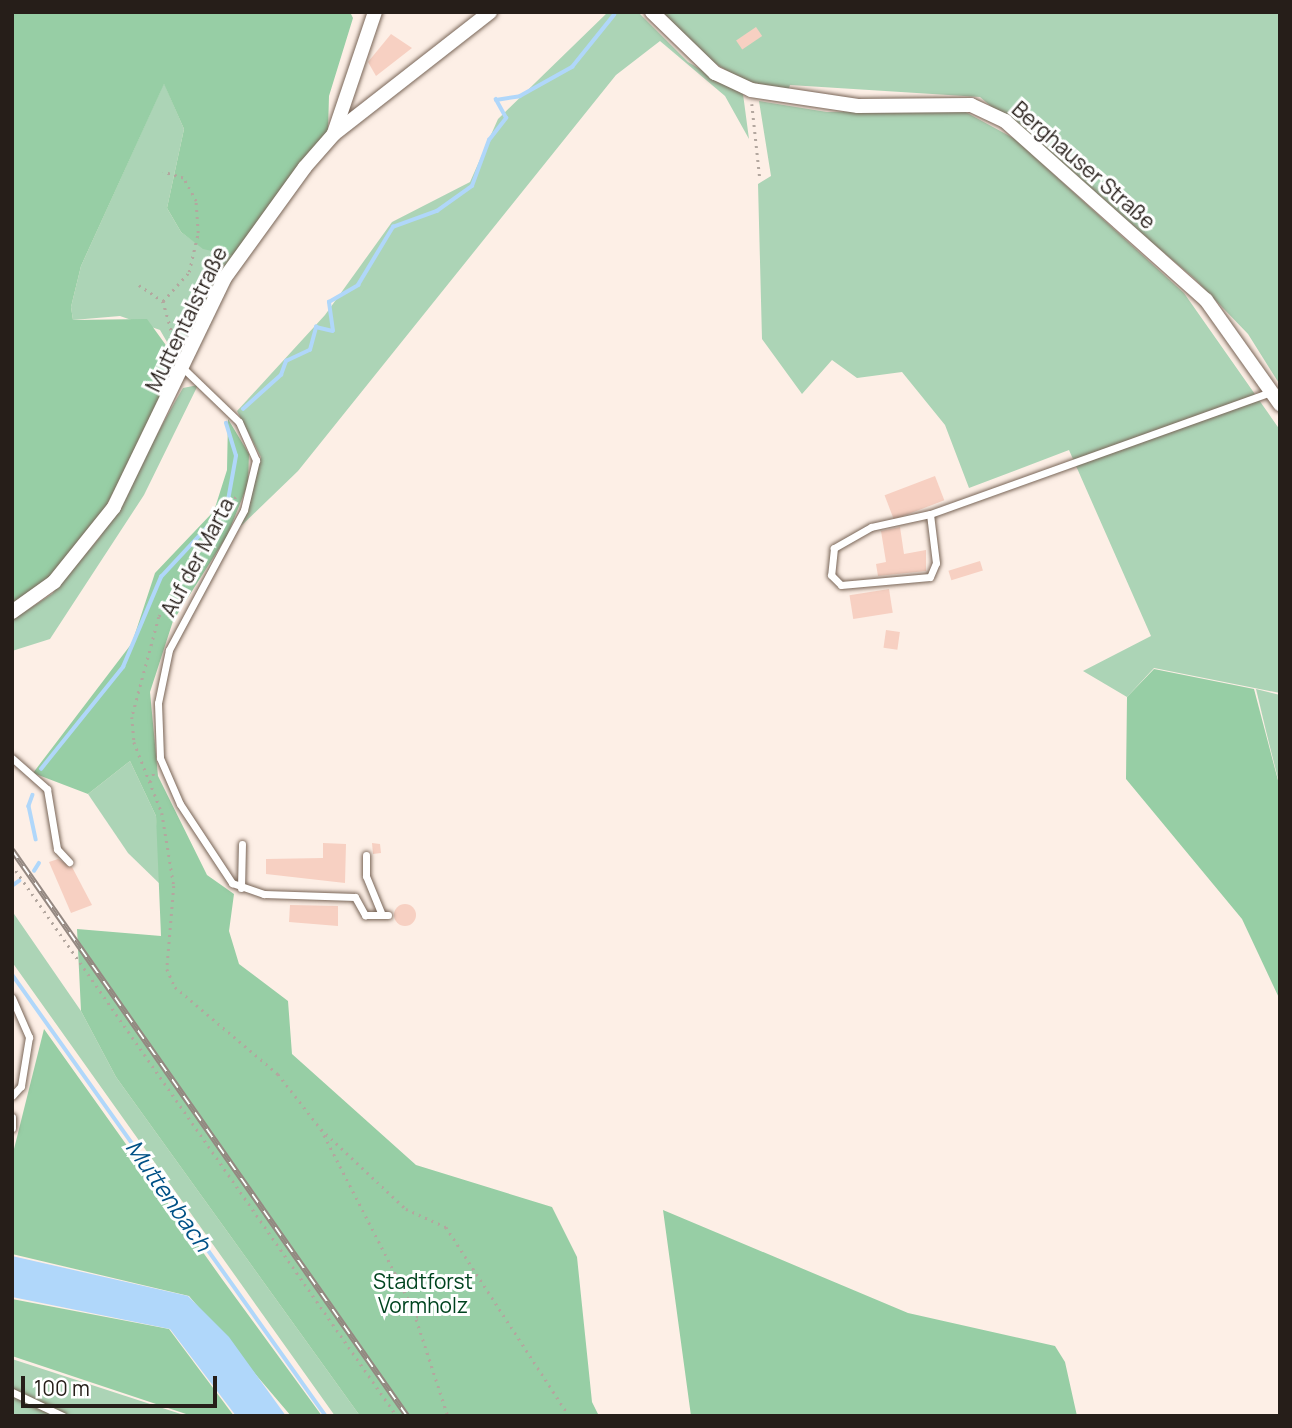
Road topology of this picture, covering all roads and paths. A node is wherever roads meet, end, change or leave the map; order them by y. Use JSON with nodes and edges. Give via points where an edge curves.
{"nodes":[{"id":1,"x":375,"y":12,"type":"edge"},
{"id":2,"x":490,"y":12,"type":"edge"},
{"id":3,"x":652,"y":12,"type":"edge"},
{"id":4,"x":751,"y":90,"type":"junction"},
{"id":5,"x":334,"y":134,"type":"junction"},
{"id":6,"x":163,"y":172,"type":"dead end"},
{"id":7,"x":760,"y":179,"type":"dead end"},
{"id":8,"x":139,"y":285,"type":"dead end"},
{"id":9,"x":163,"y":301,"type":"junction"},
{"id":10,"x":185,"y":367,"type":"junction"},
{"id":11,"x":1271,"y":392,"type":"junction"},
{"id":12,"x":1280,"y":404,"type":"edge"},
{"id":13,"x":930,"y":514,"type":"junction"},
{"id":14,"x":12,"y":612,"type":"edge"},
{"id":15,"x":12,"y":758,"type":"edge"},
{"id":16,"x":242,"y":844,"type":"dead end"},
{"id":17,"x":366,"y":855,"type":"dead end"},
{"id":18,"x":69,"y":862,"type":"dead end"},
{"id":19,"x":12,"y":864,"type":"edge"},
{"id":20,"x":241,"y":888,"type":"junction"},
{"id":21,"x":12,"y":998,"type":"edge"},
{"id":22,"x":12,"y":1096,"type":"edge"},
{"id":23,"x":12,"y":1117,"type":"edge"},
{"id":24,"x":12,"y":1128,"type":"edge"},
{"id":25,"x":321,"y":1129,"type":"dead end"},
{"id":26,"x":412,"y":1306,"type":"dead end"},
{"id":27,"x":436,"y":1306,"type":"dead end"},
{"id":28,"x":416,"y":1318,"type":"junction"},
{"id":29,"x":12,"y":1392,"type":"edge"},
{"id":30,"x":63,"y":1416,"type":"edge"},
{"id":31,"x":397,"y":1416,"type":"edge"},
{"id":32,"x":448,"y":1416,"type":"edge"},
{"id":33,"x":569,"y":1416,"type":"edge"}],
"edges":[{"from":1,"to":5,"type":"street"},
{"from":2,"to":5,"type":"street","name":"Muttentalstraße"},
{"from":3,"to":4,"type":"street","name":"Berghauser Straße","via":[[715,73]]},
{"from":4,"to":7,"type":"path"},
{"from":4,"to":11,"type":"street","name":"Berghauser Straße","via":[[858,106],[950,103],[987,110],[1206,300]]},
{"from":5,"to":10,"type":"street","name":"Muttentalstraße","via":[[237,257]]},
{"from":6,"to":9,"type":"path","via":[[183,178],[196,201],[198,233],[189,272]]},
{"from":8,"to":9,"type":"path"},
{"from":9,"to":10,"type":"path"},
{"from":10,"to":14,"type":"street","name":"Muttentalstraße","via":[[100,528],[43,592]]},
{"from":10,"to":20,"type":"lane","name":"Auf der Marta","via":[[247,432],[255,470],[239,522],[169,650],[158,702],[158,747],[180,804],[218,868]]},
{"from":11,"to":12,"type":"street","name":"Berghauser Straße"},
{"from":11,"to":13,"type":"lane"},
{"from":13,"to":13,"type":"lane","via":[[936,563],[930,576],[841,585],[831,575],[834,548],[871,527]]},
{"from":15,"to":18,"type":"lane","via":[[47,789],[58,849]]},
{"from":16,"to":20,"type":"lane"},
{"from":17,"to":20,"type":"lane","via":[[366,876],[385,915],[365,915],[355,897]]},
{"from":19,"to":31,"type":"path"},
{"from":21,"to":22,"type":"lane","via":[[29,1037],[21,1086]]},
{"from":23,"to":24,"type":"lane"},
{"from":25,"to":33,"type":"path","via":[[407,1209],[446,1227]]},
{"from":26,"to":28,"type":"path"},
{"from":27,"to":28,"type":"path"},
{"from":28,"to":32,"type":"path"},
{"from":29,"to":30,"type":"lane"}]}
